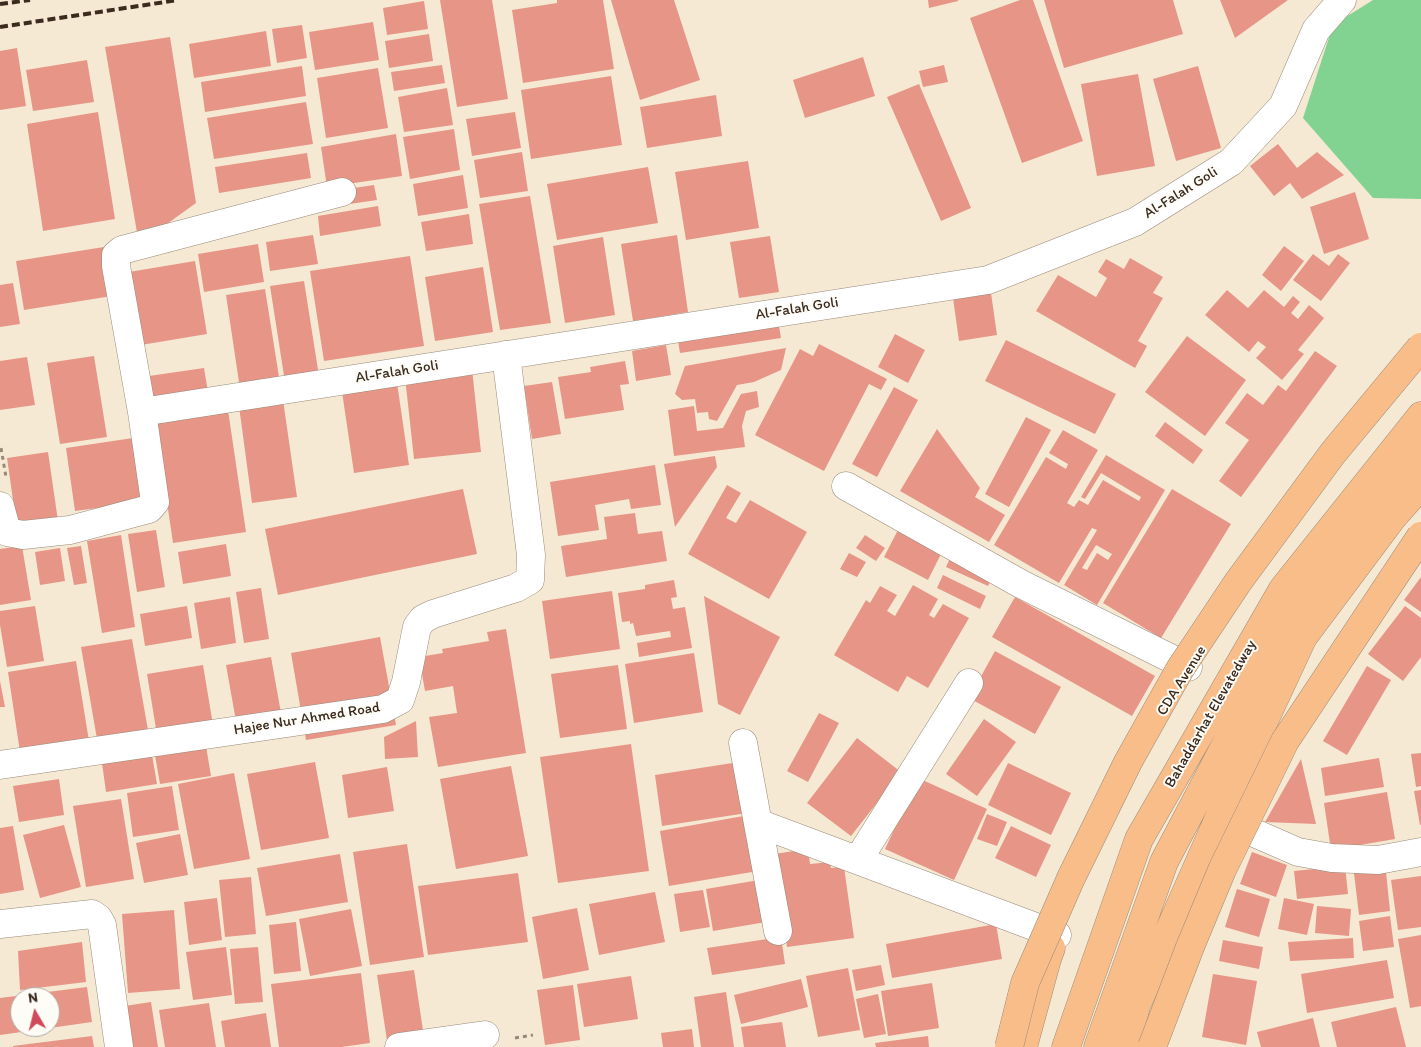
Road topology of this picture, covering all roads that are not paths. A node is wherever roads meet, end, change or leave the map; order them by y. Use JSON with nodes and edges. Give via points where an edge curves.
{"nodes":[{"id":1,"x":1342,"y":0,"type":"edge"},
{"id":2,"x":342,"y":192,"type":"dead end"},
{"id":3,"x":1421,"y":347,"type":"edge"},
{"id":4,"x":506,"y":355,"type":"junction"},
{"id":5,"x":1421,"y":359,"type":"edge"},
{"id":6,"x":142,"y":412,"type":"junction"},
{"id":7,"x":1421,"y":416,"type":"edge"},
{"id":8,"x":1421,"y":452,"type":"edge"},
{"id":9,"x":846,"y":486,"type":"dead end"},
{"id":10,"x":1421,"y":486,"type":"edge"},
{"id":11,"x":0,"y":506,"type":"edge"},
{"id":12,"x":1421,"y":536,"type":"edge"},
{"id":13,"x":1188,"y":667,"type":"junction"},
{"id":14,"x":969,"y":683,"type":"dead end"},
{"id":15,"x":743,"y":743,"type":"dead end"},
{"id":16,"x":0,"y":765,"type":"edge"},
{"id":17,"x":1219,"y":818,"type":"junction"},
{"id":18,"x":758,"y":823,"type":"junction"},
{"id":19,"x":1421,"y":852,"type":"edge"},
{"id":20,"x":858,"y":860,"type":"junction"},
{"id":21,"x":0,"y":924,"type":"edge"},
{"id":22,"x":778,"y":931,"type":"dead end"},
{"id":23,"x":1057,"y":935,"type":"junction"},
{"id":24,"x":485,"y":1035,"type":"dead end"},
{"id":25,"x":119,"y":1047,"type":"edge"},
{"id":26,"x":399,"y":1047,"type":"edge"},
{"id":27,"x":1009,"y":1047,"type":"edge"},
{"id":28,"x":1023,"y":1047,"type":"edge"},
{"id":29,"x":1066,"y":1047,"type":"edge"},
{"id":30,"x":1098,"y":1047,"type":"edge"},
{"id":31,"x":1126,"y":1047,"type":"edge"},
{"id":32,"x":1152,"y":1047,"type":"edge"}],
"edges":[{"from":1,"to":4,"type":"street","name":"Al-Falah Goli","via":[[1316,30],[1283,106],[1231,162],[1135,222],[988,280]]},
{"from":2,"to":6,"type":"street","via":[[122,250],[116,255]]},
{"from":3,"to":27,"type":"main road","bridge":true,"via":[[1333,453],[1238,582],[1180,669],[1128,762],[1070,878],[1024,983]]},
{"from":4,"to":6,"type":"street","name":"Al-Falah Goli"},
{"from":4,"to":16,"type":"street","name":"Hajee Nur Ahmed Road","via":[[531,555],[530,580],[516,588],[423,619],[417,627],[400,700],[383,709]]},
{"from":5,"to":13,"type":"main road","name":"CDA Avenue","via":[[1304,509]]},
{"from":6,"to":11,"type":"street","via":[[155,490],[155,502],[149,509],[70,530],[24,535],[7,532]]},
{"from":7,"to":29,"type":"main road","name":"Bahaddarhat Elevatedway","via":[[1283,589],[1139,839]]},
{"from":8,"to":30,"type":"main road","name":"Bahaddarhat Elevatedway","via":[[1302,602],[1164,862]]},
{"from":9,"to":13,"type":"street","via":[[1021,584]]},
{"from":10,"to":17,"type":"main road","via":[[1392,518],[1303,637]]},
{"from":12,"to":32,"type":"main road","bridge":true,"via":[[1285,741],[1222,870]]},
{"from":13,"to":23,"type":"main road","name":"CDA Avenue","via":[[1150,733]]},
{"from":14,"to":20,"type":"street"},
{"from":15,"to":18,"type":"street"},
{"from":17,"to":19,"type":"street","via":[[1298,852],[1332,858],[1378,860]]},
{"from":17,"to":31,"type":"main road","via":[[1136,1006]]},
{"from":18,"to":20,"type":"street"},
{"from":18,"to":22,"type":"street"},
{"from":20,"to":23,"type":"street"},
{"from":21,"to":25,"type":"street","via":[[92,914],[98,918],[102,925]]},
{"from":23,"to":28,"type":"main road","name":"CDA Avenue","via":[[1046,959]]},
{"from":24,"to":26,"type":"street"}]}
